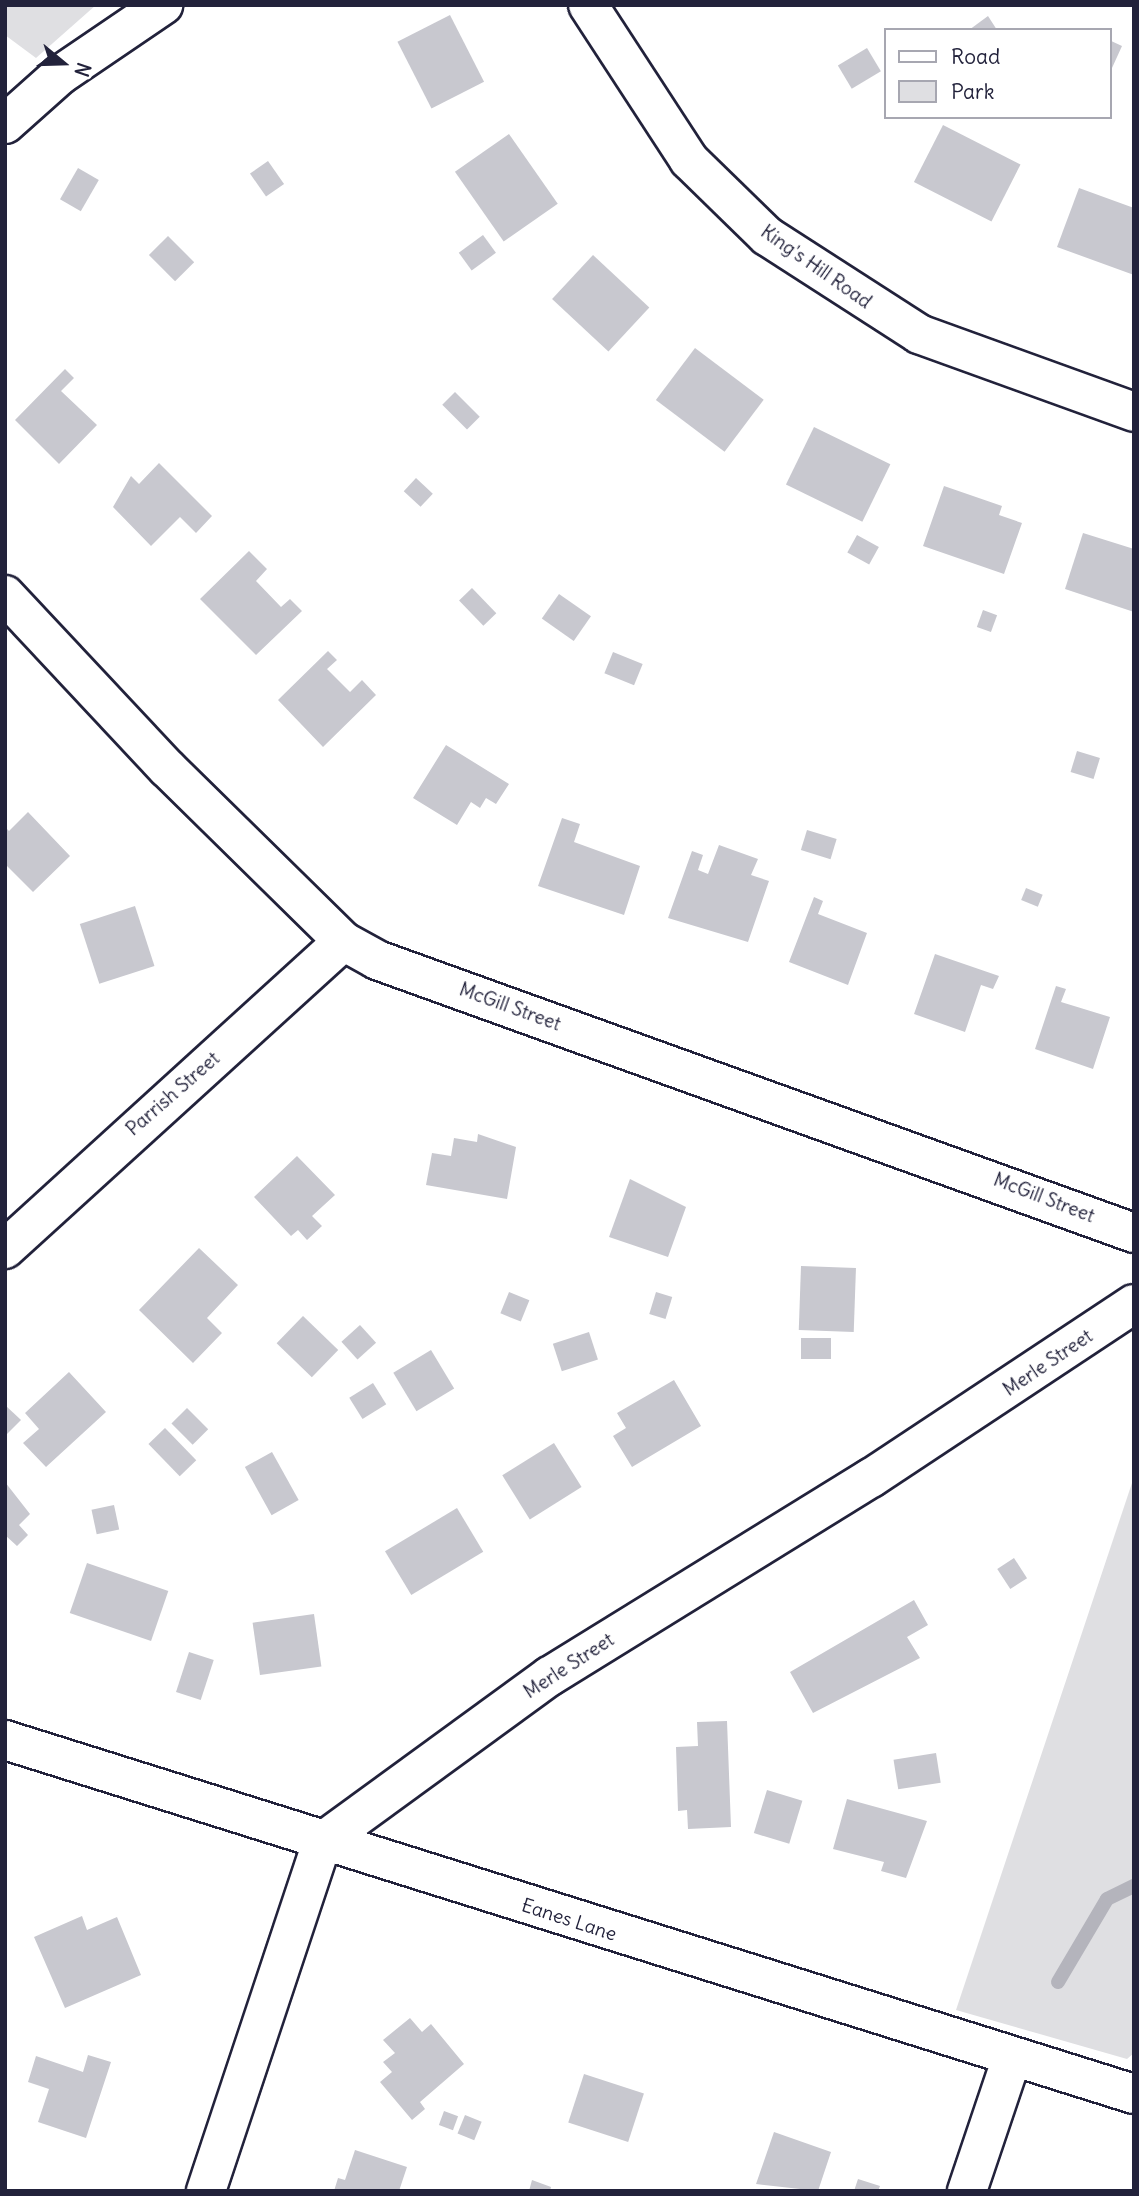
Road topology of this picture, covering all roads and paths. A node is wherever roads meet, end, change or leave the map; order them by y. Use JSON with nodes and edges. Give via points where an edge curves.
{"nodes":[{"id":1,"x":163,"y":5,"type":"edge"},
{"id":2,"x":588,"y":5,"type":"edge"},
{"id":3,"x":5,"y":124,"type":"edge"},
{"id":4,"x":1134,"y":412,"type":"edge"},
{"id":5,"x":5,"y":595,"type":"edge"},
{"id":6,"x":343,"y":941,"type":"junction"},
{"id":7,"x":1134,"y":1233,"type":"edge"},
{"id":8,"x":5,"y":1249,"type":"edge"},
{"id":9,"x":1134,"y":1304,"type":"edge"},
{"id":10,"x":5,"y":1740,"type":"edge"},
{"id":11,"x":322,"y":1842,"type":"junction"},
{"id":12,"x":1011,"y":2060,"type":"junction"},
{"id":13,"x":1134,"y":2094,"type":"edge"},
{"id":14,"x":206,"y":2191,"type":"edge"},
{"id":15,"x":967,"y":2191,"type":"edge"}],
"edges":[{"from":1,"to":3,"type":"street","via":[[61,75]]},
{"from":2,"to":4,"type":"street","name":"King's Hill Road","via":[[688,160],[767,236],[919,334]]},
{"from":5,"to":6,"type":"street","name":"McGill Street","via":[[167,768]]},
{"from":6,"to":7,"type":"street","name":"McGill Street","via":[[377,960]]},
{"from":6,"to":8,"type":"street","name":"Parrish Street"},
{"from":9,"to":11,"type":"street","name":"Merle Street","via":[[872,1478],[550,1676]]},
{"from":10,"to":11,"type":"street","name":"Eanes Lane"},
{"from":11,"to":12,"type":"street","name":"Eanes Lane"},
{"from":11,"to":14,"type":"street"},
{"from":12,"to":13,"type":"street","name":"Eanes Lane"},
{"from":12,"to":15,"type":"street"}]}
